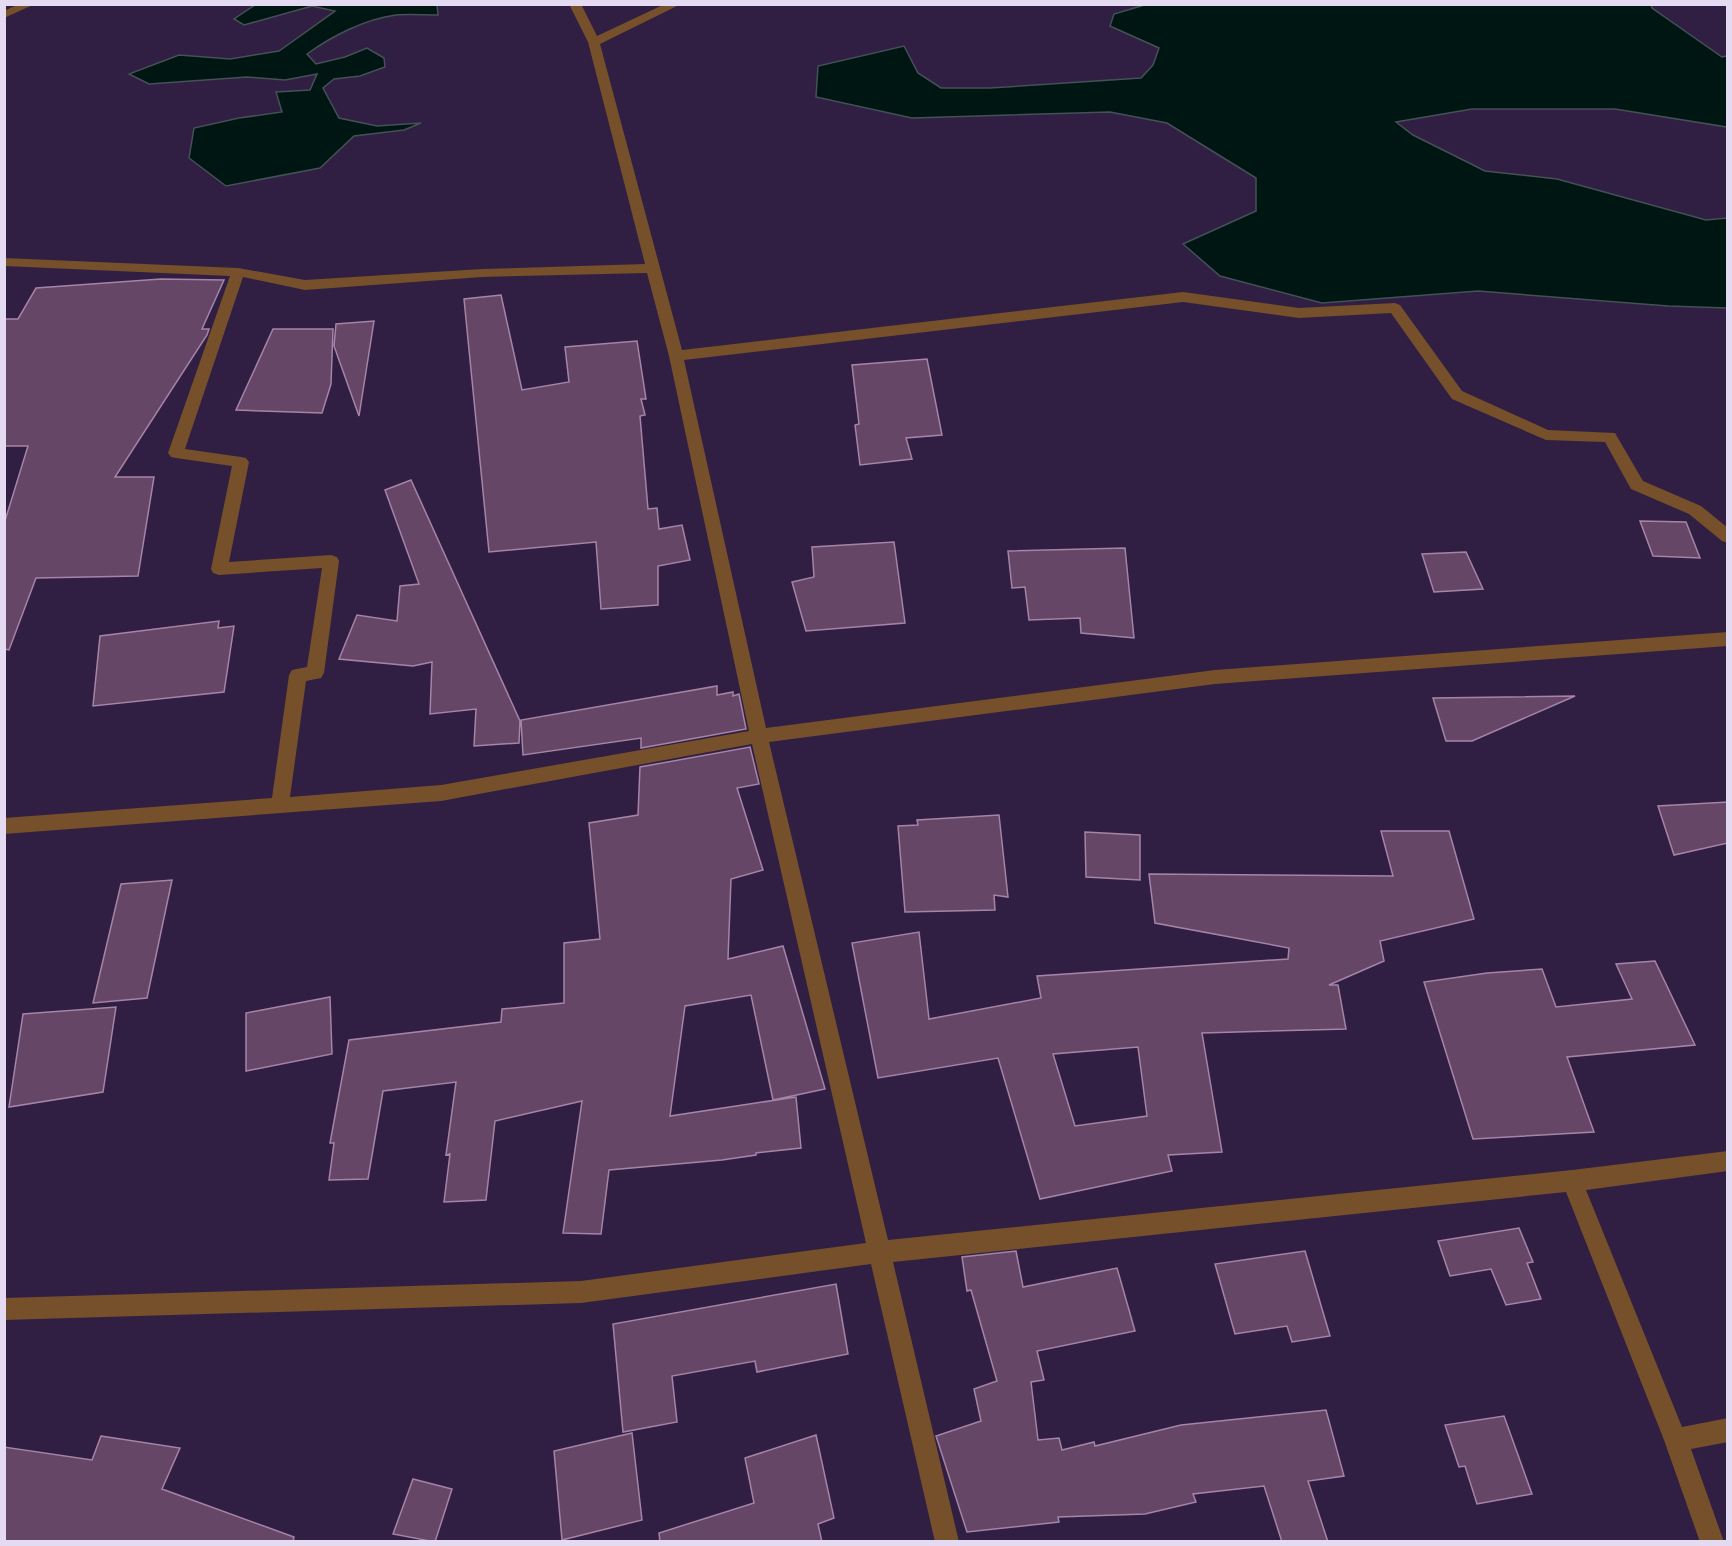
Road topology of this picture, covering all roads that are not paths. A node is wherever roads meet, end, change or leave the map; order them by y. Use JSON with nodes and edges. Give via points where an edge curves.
{"nodes":[{"id":1,"x":30,"y":4,"type":"edge"},
{"id":2,"x":575,"y":4,"type":"edge"},
{"id":3,"x":676,"y":4,"type":"edge"},
{"id":4,"x":4,"y":15,"type":"edge"},
{"id":5,"x":594,"y":42,"type":"junction"},
{"id":6,"x":4,"y":262,"type":"edge"},
{"id":7,"x":654,"y":268,"type":"junction"},
{"id":8,"x":238,"y":272,"type":"junction"},
{"id":9,"x":676,"y":356,"type":"junction"},
{"id":10,"x":1728,"y":537,"type":"edge"},
{"id":11,"x":1728,"y":639,"type":"edge"},
{"id":12,"x":759,"y":736,"type":"junction"},
{"id":13,"x":280,"y":805,"type":"junction"},
{"id":14,"x":4,"y":826,"type":"edge"},
{"id":15,"x":1728,"y":1161,"type":"edge"},
{"id":16,"x":1572,"y":1181,"type":"junction"},
{"id":17,"x":879,"y":1252,"type":"junction"},
{"id":18,"x":4,"y":1309,"type":"edge"},
{"id":19,"x":1728,"y":1430,"type":"edge"},
{"id":20,"x":1676,"y":1440,"type":"junction"},
{"id":21,"x":947,"y":1542,"type":"edge"},
{"id":22,"x":1712,"y":1542,"type":"edge"}],
"edges":[{"from":1,"to":4,"type":"street"},
{"from":2,"to":5,"type":"street"},
{"from":3,"to":5,"type":"street"},
{"from":5,"to":7,"type":"street"},
{"from":6,"to":8,"type":"street"},
{"from":7,"to":8,"type":"street","via":[[482,273],[305,285]]},
{"from":7,"to":9,"type":"street"},
{"from":8,"to":13,"type":"street","via":[[176,453],[241,462],[219,569],[332,561],[315,673],[298,675]]},
{"from":9,"to":10,"type":"street","via":[[1184,297],[1299,313],[1395,308],[1457,395],[1546,435],[1610,437],[1637,485],[1695,510]]},
{"from":9,"to":12,"type":"street"},
{"from":11,"to":12,"type":"street","via":[[1215,677]]},
{"from":12,"to":13,"type":"street","via":[[441,793]]},
{"from":12,"to":17,"type":"street"},
{"from":13,"to":14,"type":"street"},
{"from":15,"to":16,"type":"street"},
{"from":16,"to":17,"type":"street"},
{"from":16,"to":20,"type":"street"},
{"from":17,"to":18,"type":"street","via":[[581,1292]]},
{"from":17,"to":21,"type":"street"},
{"from":19,"to":20,"type":"street"},
{"from":20,"to":22,"type":"street"}]}
